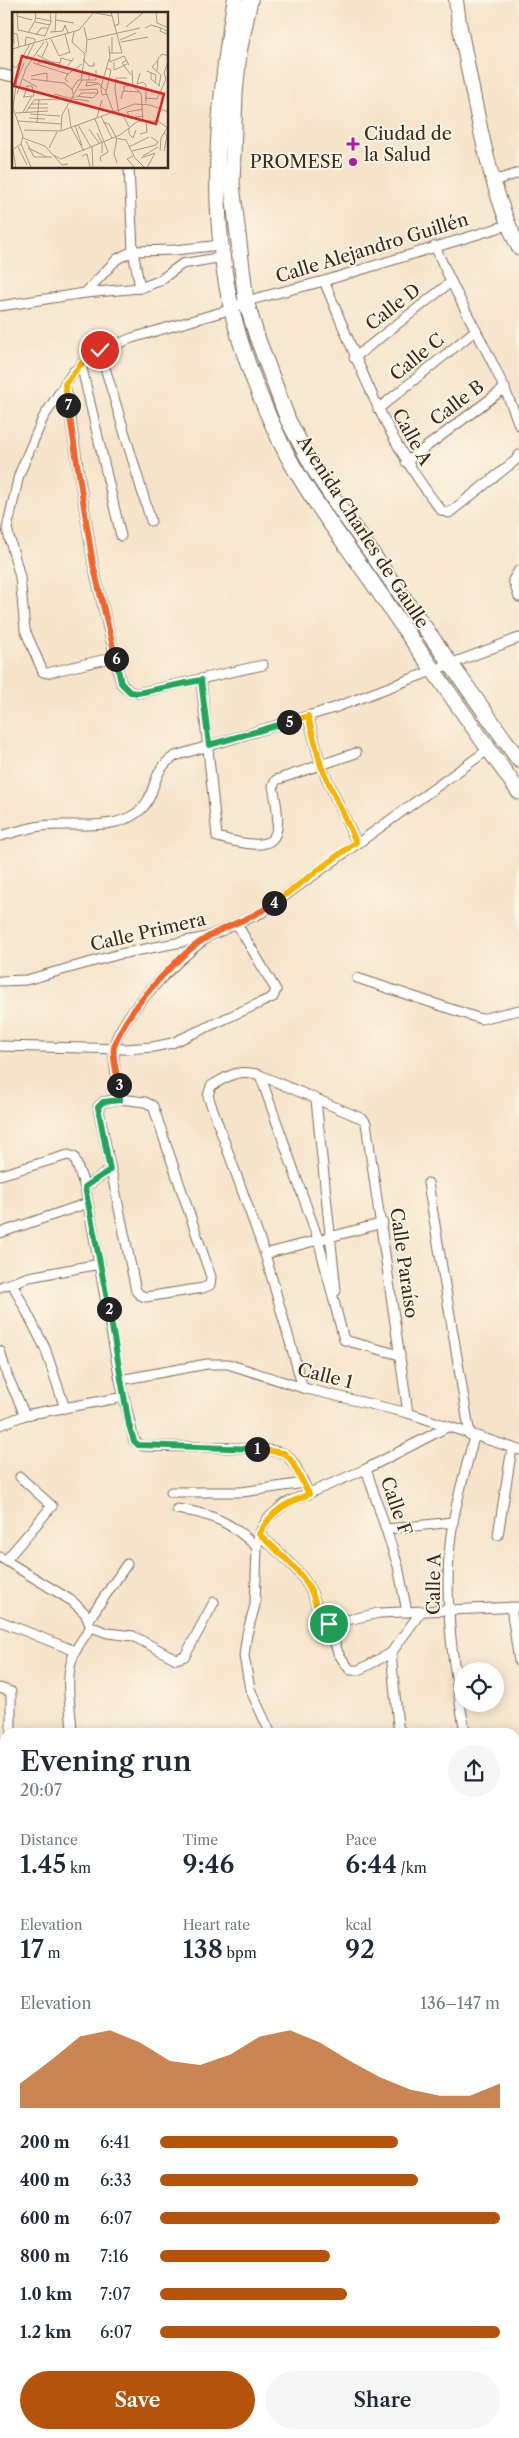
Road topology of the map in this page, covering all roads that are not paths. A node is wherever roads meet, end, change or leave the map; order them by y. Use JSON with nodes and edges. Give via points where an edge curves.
{"nodes":[{"id":1,"x":235,"y":0,"type":"edge"},
{"id":2,"x":250,"y":0,"type":"edge"},
{"id":3,"x":456,"y":0,"type":"edge"},
{"id":4,"x":129,"y":169,"type":"edge"},
{"id":5,"x":519,"y":172,"type":"edge"},
{"id":6,"x":493,"y":180,"type":"junction"},
{"id":7,"x":508,"y":225,"type":"junction"},
{"id":8,"x":435,"y":246,"type":"junction"},
{"id":9,"x":519,"y":248,"type":"edge"},
{"id":10,"x":133,"y":251,"type":"junction"},
{"id":11,"x":222,"y":251,"type":"junction"},
{"id":12,"x":324,"y":281,"type":"junction"},
{"id":13,"x":451,"y":282,"type":"junction"},
{"id":14,"x":140,"y":288,"type":"junction"},
{"id":15,"x":85,"y":293,"type":"junction"},
{"id":16,"x":246,"y":301,"type":"junction"},
{"id":17,"x":0,"y":306,"type":"edge"},
{"id":18,"x":232,"y":308,"type":"junction"},
{"id":19,"x":476,"y":330,"type":"junction"},
{"id":20,"x":100,"y":350,"type":"junction"},
{"id":21,"x":354,"y":358,"type":"junction"},
{"id":22,"x":81,"y":364,"type":"junction"},
{"id":23,"x":65,"y":384,"type":"junction"},
{"id":24,"x":504,"y":388,"type":"junction"},
{"id":25,"x":378,"y":410,"type":"junction"},
{"id":26,"x":519,"y":425,"type":"edge"},
{"id":27,"x":519,"y":455,"type":"edge"},
{"id":28,"x":406,"y":462,"type":"junction"},
{"id":29,"x":151,"y":521,"type":"dead end"},
{"id":30,"x":4,"y":532,"type":"edge"},
{"id":31,"x":121,"y":536,"type":"dead end"},
{"id":32,"x":519,"y":570,"type":"edge"},
{"id":33,"x":519,"y":597,"type":"edge"},
{"id":34,"x":519,"y":638,"type":"edge"},
{"id":35,"x":115,"y":657,"type":"junction"},
{"id":36,"x":451,"y":662,"type":"junction"},
{"id":37,"x":263,"y":665,"type":"dead end"},
{"id":38,"x":433,"y":672,"type":"junction"},
{"id":39,"x":201,"y":680,"type":"junction"},
{"id":40,"x":308,"y":716,"type":"junction"},
{"id":41,"x":209,"y":745,"type":"junction"},
{"id":42,"x":489,"y":749,"type":"junction"},
{"id":43,"x":356,"y":754,"type":"dead end"},
{"id":44,"x":519,"y":760,"type":"edge"},
{"id":45,"x":321,"y":766,"type":"junction"},
{"id":46,"x":519,"y":792,"type":"edge"},
{"id":47,"x":0,"y":836,"type":"edge"},
{"id":48,"x":356,"y":842,"type":"junction"},
{"id":49,"x":238,"y":924,"type":"junction"},
{"id":50,"x":207,"y":937,"type":"junction"},
{"id":51,"x":356,"y":978,"type":"dead end"},
{"id":52,"x":0,"y":981,"type":"edge"},
{"id":53,"x":519,"y":1010,"type":"edge"},
{"id":54,"x":0,"y":1046,"type":"edge"},
{"id":55,"x":114,"y":1048,"type":"junction"},
{"id":56,"x":260,"y":1074,"type":"junction"},
{"id":57,"x":120,"y":1100,"type":"junction"},
{"id":58,"x":316,"y":1100,"type":"junction"},
{"id":59,"x":110,"y":1170,"type":"junction"},
{"id":60,"x":0,"y":1174,"type":"edge"},
{"id":61,"x":428,"y":1183,"type":"dead end"},
{"id":62,"x":85,"y":1187,"type":"junction"},
{"id":63,"x":88,"y":1203,"type":"junction"},
{"id":64,"x":382,"y":1223,"type":"junction"},
{"id":65,"x":0,"y":1233,"type":"edge"},
{"id":66,"x":331,"y":1235,"type":"junction"},
{"id":67,"x":318,"y":1239,"type":"junction"},
{"id":68,"x":265,"y":1254,"type":"junction"},
{"id":69,"x":100,"y":1264,"type":"junction"},
{"id":70,"x":12,"y":1283,"type":"junction"},
{"id":71,"x":0,"y":1287,"type":"edge"},
{"id":72,"x":338,"y":1312,"type":"junction"},
{"id":73,"x":0,"y":1351,"type":"edge"},
{"id":74,"x":400,"y":1355,"type":"junction"},
{"id":75,"x":120,"y":1380,"type":"junction"},
{"id":76,"x":303,"y":1388,"type":"junction"},
{"id":77,"x":124,"y":1397,"type":"junction"},
{"id":78,"x":65,"y":1408,"type":"junction"},
{"id":79,"x":408,"y":1413,"type":"junction"},
{"id":80,"x":25,"y":1415,"type":"junction"},
{"id":81,"x":0,"y":1425,"type":"edge"},
{"id":82,"x":447,"y":1427,"type":"junction"},
{"id":83,"x":472,"y":1436,"type":"junction"},
{"id":84,"x":516,"y":1449,"type":"edge"},
{"id":85,"x":366,"y":1469,"type":"junction"},
{"id":86,"x":20,"y":1477,"type":"dead end"},
{"id":87,"x":304,"y":1483,"type":"junction"},
{"id":88,"x":171,"y":1492,"type":"dead end"},
{"id":89,"x":309,"y":1494,"type":"junction"},
{"id":90,"x":177,"y":1509,"type":"dead end"},
{"id":91,"x":453,"y":1522,"type":"junction"},
{"id":92,"x":387,"y":1529,"type":"junction"},
{"id":93,"x":259,"y":1534,"type":"junction"},
{"id":94,"x":498,"y":1535,"type":"dead end"},
{"id":95,"x":257,"y":1547,"type":"junction"},
{"id":96,"x":3,"y":1558,"type":"edge"},
{"id":97,"x":127,"y":1564,"type":"dead end"},
{"id":98,"x":214,"y":1602,"type":"dead end"},
{"id":99,"x":515,"y":1607,"type":"edge"},
{"id":100,"x":450,"y":1611,"type":"junction"},
{"id":101,"x":407,"y":1612,"type":"junction"},
{"id":102,"x":420,"y":1612,"type":"junction"},
{"id":103,"x":0,"y":1621,"type":"edge"},
{"id":104,"x":90,"y":1623,"type":"junction"},
{"id":105,"x":329,"y":1624,"type":"junction"},
{"id":106,"x":75,"y":1651,"type":"junction"},
{"id":107,"x":391,"y":1653,"type":"junction"},
{"id":108,"x":519,"y":1662,"type":"edge"},
{"id":109,"x":0,"y":1688,"type":"edge"},
{"id":110,"x":11,"y":1728,"type":"edge"},
{"id":111,"x":72,"y":1728,"type":"edge"},
{"id":112,"x":268,"y":1728,"type":"edge"},
{"id":113,"x":399,"y":1728,"type":"edge"},
{"id":114,"x":464,"y":1728,"type":"edge"}],
"edges":[{"from":1,"to":11,"type":"main road","name":"Avenida Charles de Gaulle","via":[[218,131],[218,207]]},
{"from":2,"to":16,"type":"main road","name":"Avenida Charles de Gaulle","via":[[239,52],[232,185]]},
{"from":3,"to":6,"type":"street","via":[[458,23]]},
{"from":4,"to":10,"type":"street"},
{"from":5,"to":6,"type":"street"},
{"from":6,"to":7,"type":"street"},
{"from":7,"to":8,"type":"street","name":"Calle Alejandro Guillén"},
{"from":7,"to":9,"type":"street"},
{"from":8,"to":12,"type":"street","name":"Calle Alejandro Guillén"},
{"from":8,"to":13,"type":"street"},
{"from":10,"to":11,"type":"street"},
{"from":10,"to":14,"type":"street"},
{"from":10,"to":15,"type":"street","via":[[117,259]]},
{"from":11,"to":14,"type":"street","via":[[182,264],[159,281]]},
{"from":11,"to":18,"type":"main road","name":"Avenida Charles de Gaulle"},
{"from":12,"to":16,"type":"street","name":"Calle Alejandro Guillén"},
{"from":12,"to":21,"type":"street","name":"Calle A"},
{"from":13,"to":19,"type":"street"},
{"from":13,"to":21,"type":"street","name":"Calle D"},
{"from":14,"to":15,"type":"street"},
{"from":15,"to":17,"type":"street"},
{"from":16,"to":18,"type":"street","name":"Calle Alejandro Guillén"},
{"from":16,"to":36,"type":"main road","name":"Avenida Charles de Gaulle","via":[[288,420],[310,461],[343,513]]},
{"from":18,"to":20,"type":"street","name":"Calle Alejandro Guillén"},
{"from":18,"to":38,"type":"main road","name":"Avenida Charles de Gaulle","via":[[258,391],[282,444],[320,507]]},
{"from":19,"to":24,"type":"street"},
{"from":19,"to":25,"type":"street","name":"Calle C"},
{"from":20,"to":22,"type":"street","name":"Calle Alejandro Guillén"},
{"from":20,"to":29,"type":"street"},
{"from":21,"to":25,"type":"street","name":"Calle A"},
{"from":22,"to":23,"type":"street","name":"Calle Alejandro Guillén"},
{"from":22,"to":31,"type":"street"},
{"from":23,"to":30,"type":"street","name":"Calle Alejandro Guillén","via":[[43,418],[19,475]]},
{"from":23,"to":35,"type":"street","via":[[93,564]]},
{"from":24,"to":26,"type":"street"},
{"from":24,"to":28,"type":"street","name":"Calle B"},
{"from":25,"to":28,"type":"street","name":"Calle A"},
{"from":27,"to":28,"type":"street","name":"Calle A","via":[[449,513],[441,510]]},
{"from":30,"to":35,"type":"street","via":[[20,576],[25,630],[43,672]]},
{"from":32,"to":33,"type":"street","via":[[513,580]]},
{"from":34,"to":36,"type":"street"},
{"from":35,"to":39,"type":"street","via":[[121,683],[130,692]]},
{"from":36,"to":38,"type":"street"},
{"from":36,"to":44,"type":"main road","name":"Avenida Charles de Gaulle"},
{"from":37,"to":39,"type":"street"},
{"from":38,"to":40,"type":"street"},
{"from":38,"to":42,"type":"main road","name":"Avenida Charles de Gaulle"},
{"from":39,"to":41,"type":"street"},
{"from":40,"to":41,"type":"street"},
{"from":40,"to":45,"type":"street"},
{"from":41,"to":45,"type":"street","via":[[217,837],[235,842],[264,844],[271,840],[279,826],[274,782]]},
{"from":41,"to":47,"type":"street","via":[[175,756],[162,766],[147,802],[126,820],[41,826]]},
{"from":42,"to":46,"type":"main road","name":"Avenida Charles de Gaulle"},
{"from":42,"to":48,"type":"street","name":"Calle Primera"},
{"from":43,"to":45,"type":"street"},
{"from":45,"to":48,"type":"street"},
{"from":48,"to":49,"type":"street","name":"Calle Primera","via":[[261,913]]},
{"from":49,"to":50,"type":"street","name":"Calle Primera"},
{"from":49,"to":55,"type":"street","via":[[276,990],[273,998],[172,1043]]},
{"from":50,"to":52,"type":"street","name":"Calle Primera","via":[[120,954],[26,980]]},
{"from":50,"to":55,"type":"street","via":[[179,959],[149,992],[127,1020]]},
{"from":51,"to":53,"type":"street","via":[[481,1019]]},
{"from":54,"to":55,"type":"street"},
{"from":55,"to":57,"type":"street"},
{"from":56,"to":58,"type":"street"},
{"from":56,"to":67,"type":"street"},
{"from":56,"to":68,"type":"street","via":[[235,1072],[208,1091]]},
{"from":57,"to":59,"type":"street","via":[[103,1102],[98,1107]]},
{"from":57,"to":59,"type":"street","via":[[146,1102],[153,1106],[211,1277],[210,1285],[146,1297],[136,1291]]},
{"from":58,"to":64,"type":"street","name":"Calle Paraíso","via":[[363,1118],[368,1129]]},
{"from":58,"to":66,"type":"street"},
{"from":59,"to":62,"type":"street"},
{"from":60,"to":62,"type":"street","via":[[68,1155],[74,1157]]},
{"from":61,"to":83,"type":"street"},
{"from":62,"to":63,"type":"street"},
{"from":63,"to":65,"type":"street"},
{"from":63,"to":69,"type":"street"},
{"from":64,"to":66,"type":"street"},
{"from":64,"to":74,"type":"street","name":"Calle Paraíso"},
{"from":66,"to":67,"type":"street"},
{"from":66,"to":72,"type":"street"},
{"from":67,"to":68,"type":"street"},
{"from":67,"to":72,"type":"street"},
{"from":68,"to":76,"type":"street"},
{"from":69,"to":70,"type":"street"},
{"from":69,"to":75,"type":"street"},
{"from":70,"to":71,"type":"street"},
{"from":70,"to":78,"type":"street","via":[[45,1348]]},
{"from":72,"to":74,"type":"street","via":[[344,1340]]},
{"from":73,"to":80,"type":"street"},
{"from":74,"to":79,"type":"street","name":"Calle Paraíso"},
{"from":75,"to":76,"type":"street","name":"Calle 1","via":[[220,1363]]},
{"from":75,"to":77,"type":"street"},
{"from":76,"to":79,"type":"street","name":"Calle 1"},
{"from":77,"to":78,"type":"street"},
{"from":77,"to":87,"type":"street","via":[[129,1425],[138,1445],[284,1453]]},
{"from":78,"to":80,"type":"street"},
{"from":79,"to":82,"type":"street","name":"Calle 1"},
{"from":80,"to":81,"type":"street"},
{"from":82,"to":83,"type":"street","name":"Calle 1"},
{"from":82,"to":85,"type":"street"},
{"from":83,"to":84,"type":"street","name":"Calle 1"},
{"from":83,"to":91,"type":"street","name":"Calle A"},
{"from":84,"to":94,"type":"street"},
{"from":85,"to":89,"type":"street"},
{"from":85,"to":92,"type":"street","name":"Calle F"},
{"from":86,"to":96,"type":"street","via":[[52,1506]]},
{"from":87,"to":88,"type":"street","via":[[242,1492]]},
{"from":87,"to":89,"type":"street"},
{"from":89,"to":93,"type":"street","via":[[286,1504],[267,1519]]},
{"from":90,"to":95,"type":"street","via":[[213,1516],[234,1527]]},
{"from":91,"to":92,"type":"street"},
{"from":91,"to":100,"type":"street","name":"Calle A","via":[[449,1566]]},
{"from":92,"to":101,"type":"street","name":"Calle F"},
{"from":93,"to":95,"type":"street"},
{"from":93,"to":105,"type":"street","via":[[302,1575],[320,1618]]},
{"from":95,"to":112,"type":"street","via":[[255,1605],[247,1634],[245,1667],[250,1689]]},
{"from":96,"to":104,"type":"street","via":[[72,1601]]},
{"from":97,"to":104,"type":"street"},
{"from":98,"to":104,"type":"street","via":[[181,1659],[133,1636],[108,1633]]},
{"from":99,"to":100,"type":"street"},
{"from":99,"to":108,"type":"street"},
{"from":100,"to":102,"type":"street"},
{"from":100,"to":114,"type":"street","name":"Calle A"},
{"from":101,"to":102,"type":"street"},
{"from":101,"to":105,"type":"street","via":[[379,1613]]},
{"from":102,"to":107,"type":"street"},
{"from":103,"to":106,"type":"street"},
{"from":104,"to":106,"type":"street"},
{"from":105,"to":107,"type":"street","via":[[338,1653],[350,1670],[358,1670]]},
{"from":106,"to":111,"type":"street","via":[[69,1689]]},
{"from":107,"to":113,"type":"street"},
{"from":109,"to":110,"type":"street","via":[[11,1692]]}]}
